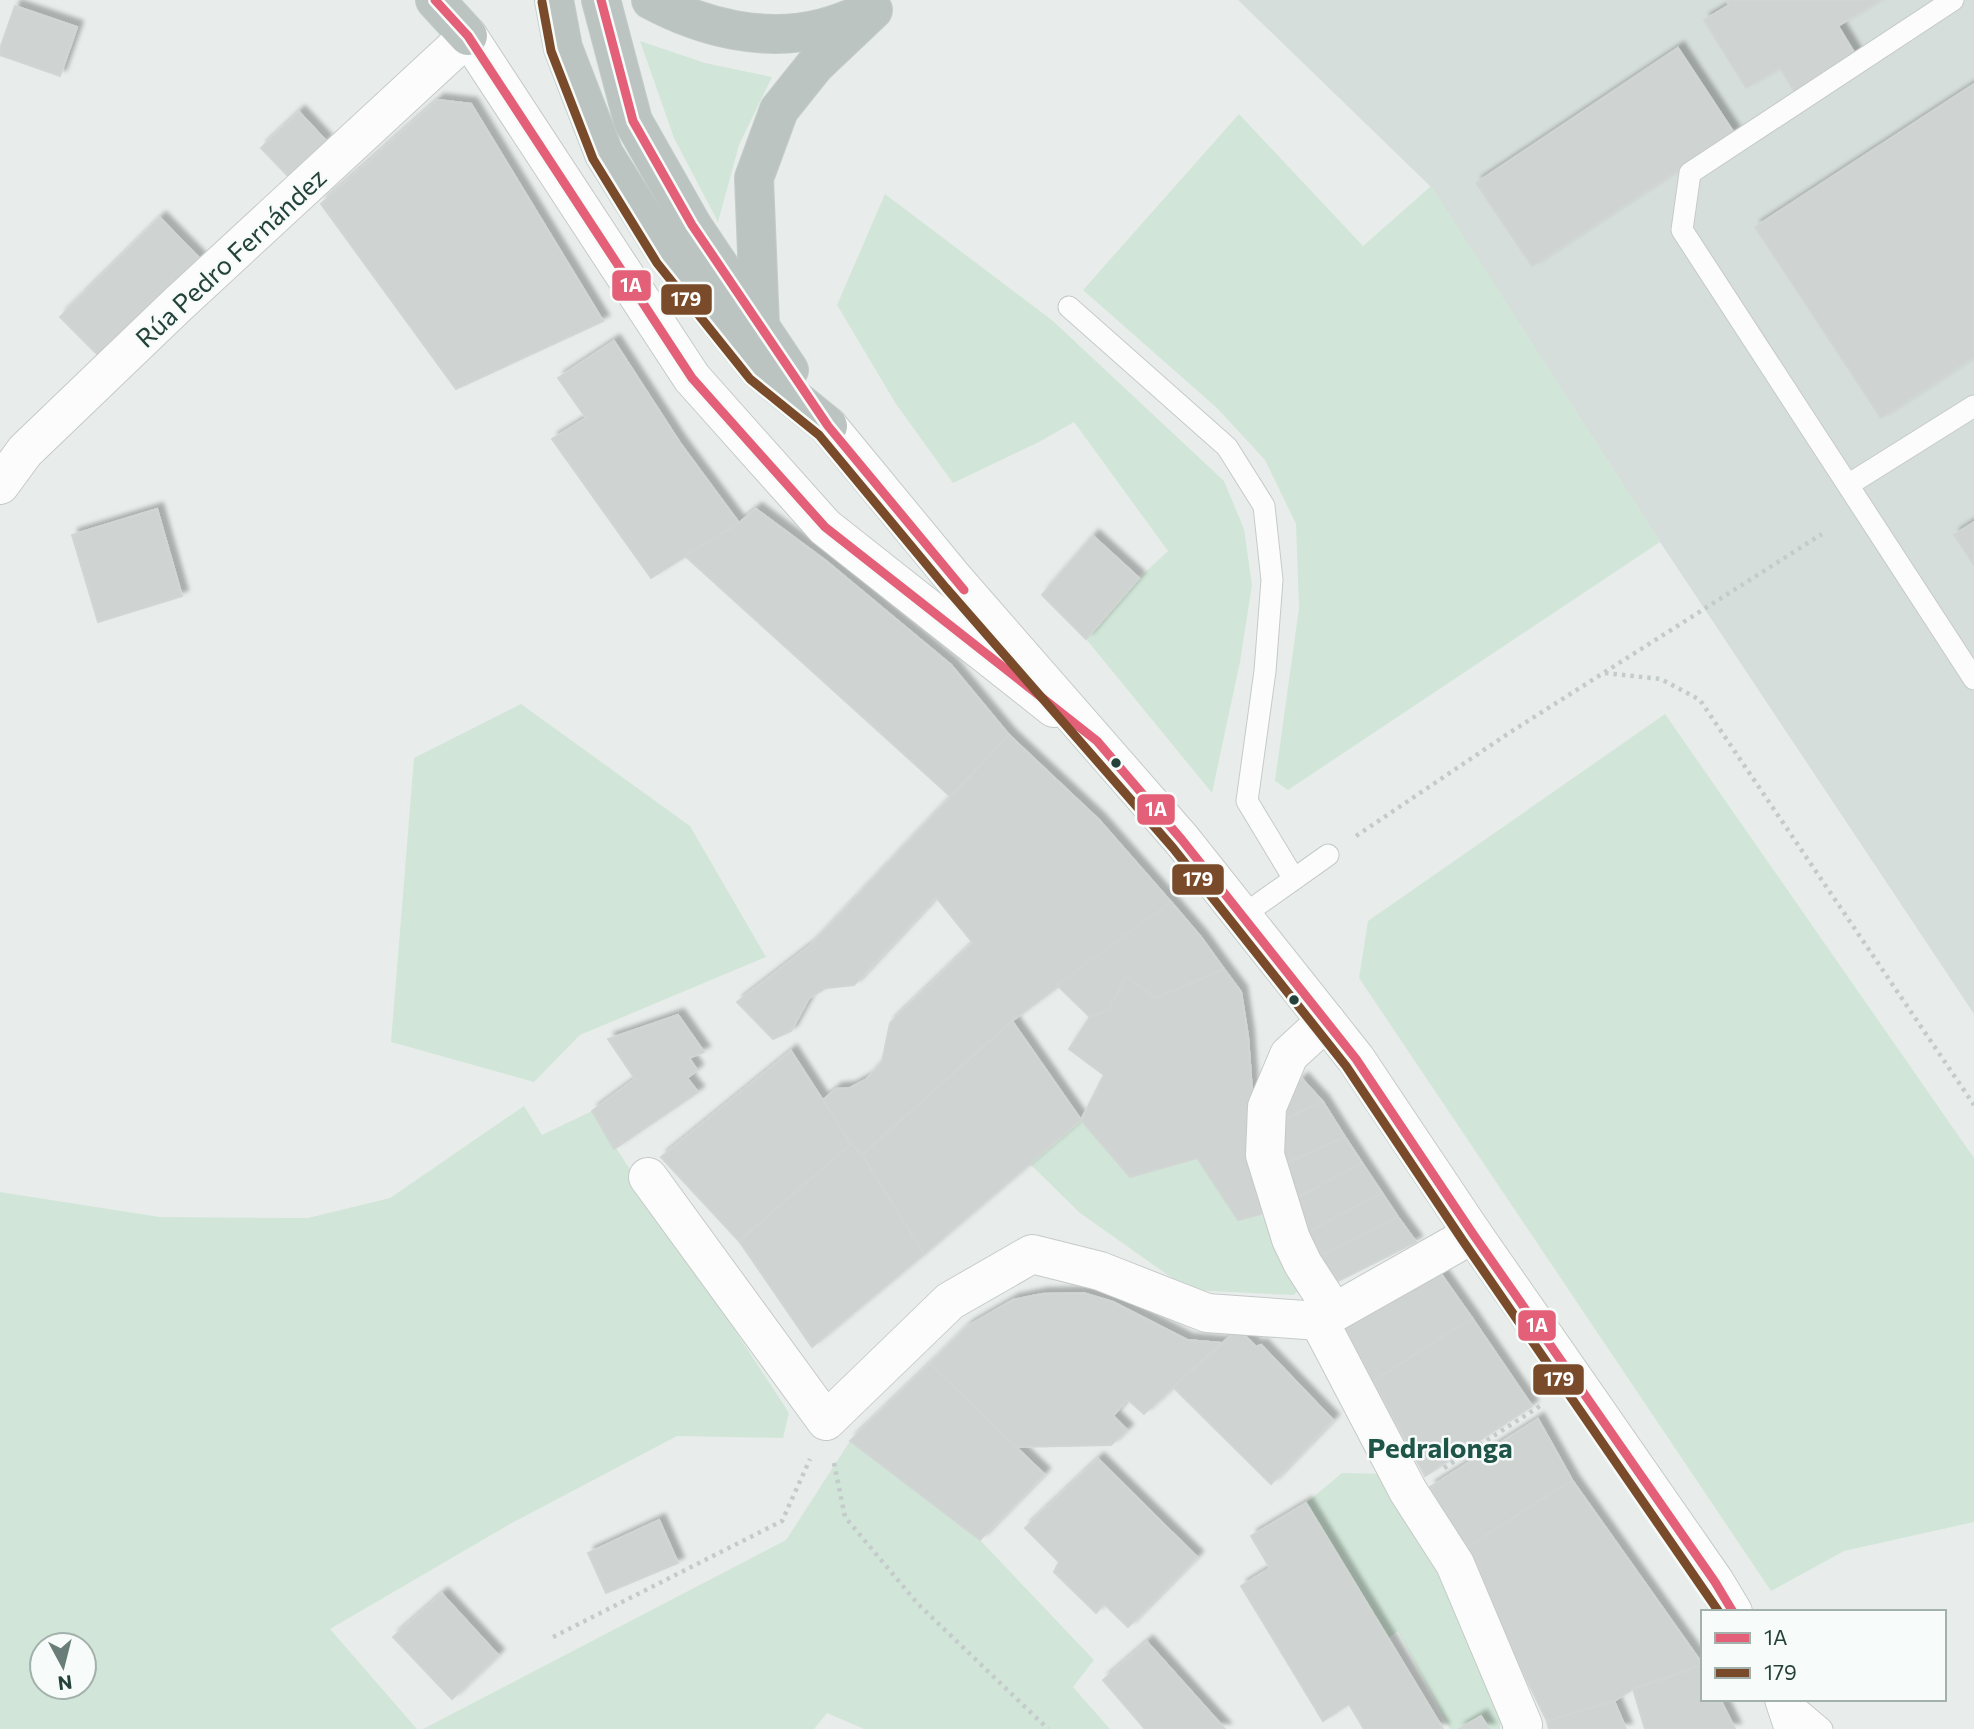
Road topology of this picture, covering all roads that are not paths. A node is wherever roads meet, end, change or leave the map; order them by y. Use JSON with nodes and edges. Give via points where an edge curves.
{"nodes":[{"id":1,"x":435,"y":0,"type":"edge"},
{"id":2,"x":554,"y":0,"type":"edge"},
{"id":3,"x":601,"y":0,"type":"edge"},
{"id":4,"x":651,"y":0,"type":"edge"},
{"id":5,"x":1953,"y":0,"type":"edge"},
{"id":6,"x":882,"y":5,"type":"edge"},
{"id":7,"x":468,"y":36,"type":"junction"},
{"id":8,"x":1069,"y":307,"type":"dead end"},
{"id":9,"x":760,"y":328,"type":"junction"},
{"id":10,"x":1974,"y":405,"type":"edge"},
{"id":11,"x":828,"y":426,"type":"junction"},
{"id":12,"x":0,"y":485,"type":"edge"},
{"id":13,"x":1848,"y":485,"type":"junction"},
{"id":14,"x":1974,"y":679,"type":"edge"},
{"id":15,"x":1097,"y":741,"type":"junction"},
{"id":16,"x":1328,"y":855,"type":"road end"},
{"id":17,"x":1294,"y":879,"type":"junction"},
{"id":18,"x":1242,"y":916,"type":"junction"},
{"id":19,"x":1326,"y":1021,"type":"junction"},
{"id":20,"x":648,"y":1177,"type":"dead end"},
{"id":21,"x":1473,"y":1234,"type":"junction"},
{"id":22,"x":1326,"y":1316,"type":"junction"},
{"id":23,"x":1732,"y":1610,"type":"edge"},
{"id":24,"x":1787,"y":1701,"type":"edge"},
{"id":25,"x":1788,"y":1701,"type":"edge"},
{"id":26,"x":1522,"y":1729,"type":"edge"},
{"id":27,"x":1794,"y":1729,"type":"edge"},
{"id":28,"x":1822,"y":1729,"type":"edge"}],
"edges":[{"from":1,"to":7,"type":"highway"},
{"from":2,"to":11,"type":"highway","via":[[563,48],[604,154],[667,255],[759,370]]},
{"from":3,"to":9,"type":"highway","via":[[633,121],[692,225]]},
{"from":4,"to":6,"type":"highway","via":[[731,31],[778,35],[823,28]]},
{"from":5,"to":13,"type":"lane","via":[[1690,173],[1682,230]]},
{"from":6,"to":9,"type":"highway","via":[[815,65],[779,110],[754,178]]},
{"from":7,"to":12,"type":"street","name":"Rúa Pedro Fernández","via":[[176,306],[25,451]]},
{"from":7,"to":15,"type":"street","via":[[692,378],[798,497],[825,527]]},
{"from":8,"to":17,"type":"lane","via":[[1227,447],[1264,506],[1272,580],[1247,801]]},
{"from":9,"to":11,"type":"highway"},
{"from":10,"to":13,"type":"lane"},
{"from":11,"to":15,"type":"street"},
{"from":13,"to":14,"type":"lane"},
{"from":15,"to":18,"type":"street"},
{"from":16,"to":17,"type":"lane"},
{"from":17,"to":18,"type":"lane"},
{"from":18,"to":19,"type":"street"},
{"from":19,"to":21,"type":"street"},
{"from":19,"to":22,"type":"street","via":[[1289,1055],[1267,1107],[1265,1156],[1291,1239]]},
{"from":20,"to":22,"type":"street","via":[[826,1421],[950,1301],[1032,1254],[1100,1272],[1207,1313]]},
{"from":21,"to":22,"type":"street"},
{"from":21,"to":23,"type":"street"},
{"from":22,"to":26,"type":"street","via":[[1408,1491],[1455,1564]]},
{"from":24,"to":27,"type":"street"},
{"from":25,"to":28,"type":"lane"}]}
